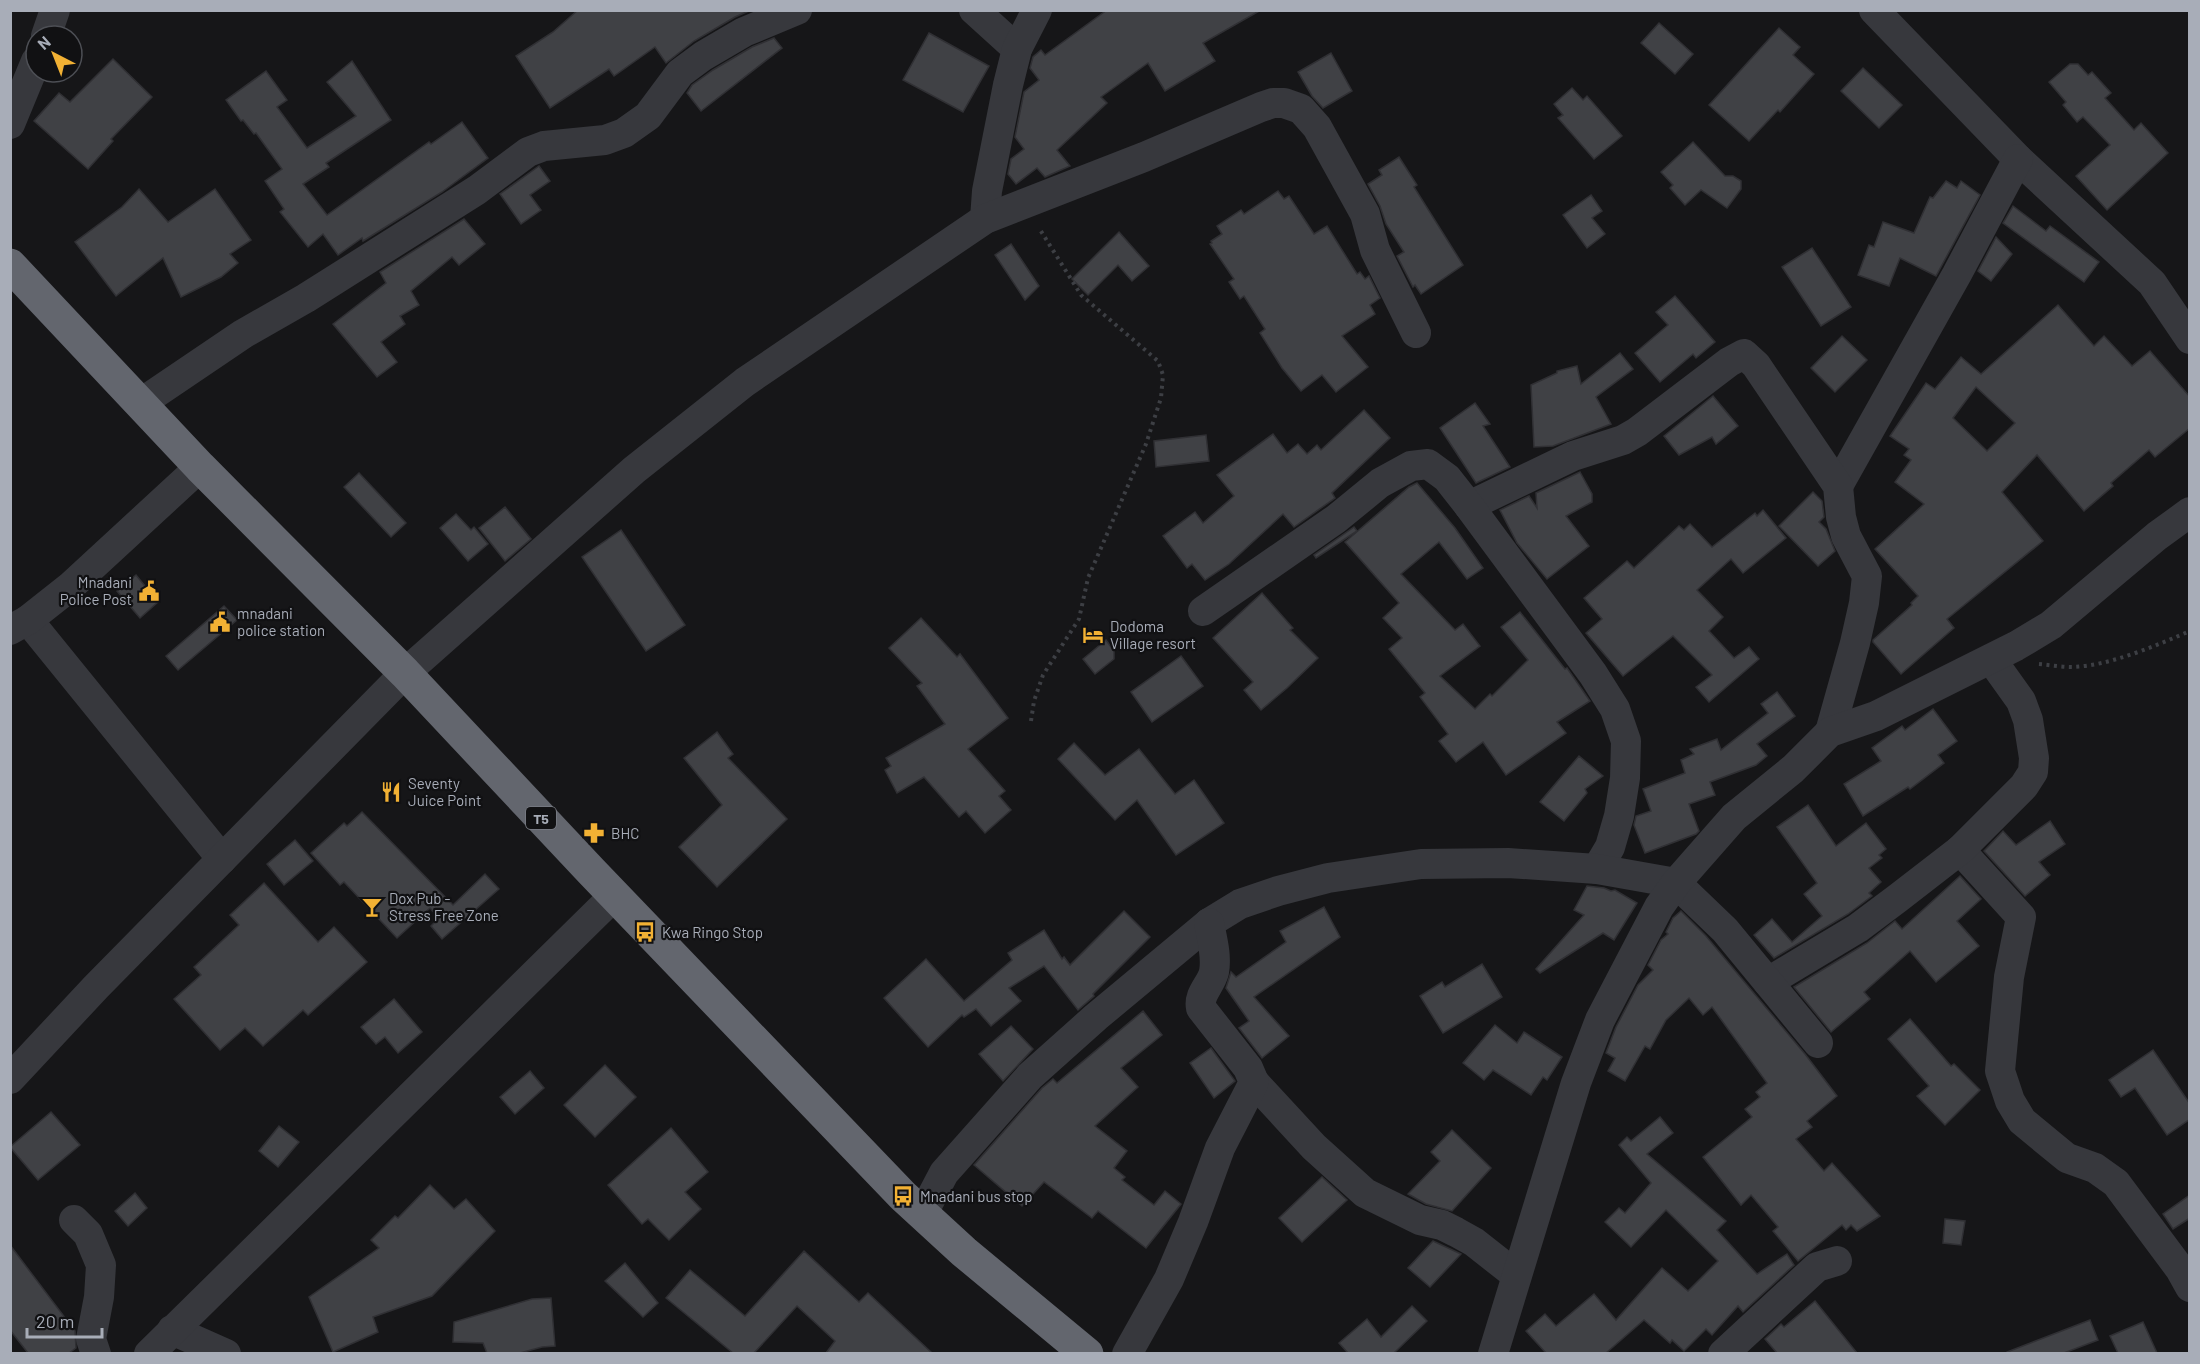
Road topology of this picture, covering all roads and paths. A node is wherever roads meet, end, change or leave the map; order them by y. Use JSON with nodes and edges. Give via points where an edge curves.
{"nodes":[{"id":1,"x":797,"y":10,"type":"edge"},
{"id":2,"x":974,"y":10,"type":"edge"},
{"id":3,"x":1037,"y":10,"type":"edge"},
{"id":4,"x":1874,"y":10,"type":"edge"},
{"id":5,"x":1017,"y":49,"type":"junction"},
{"id":6,"x":27,"y":84,"type":"edge"},
{"id":7,"x":10,"y":124,"type":"edge"},
{"id":8,"x":2018,"y":159,"type":"junction"},
{"id":9,"x":1026,"y":205,"type":"junction"},
{"id":10,"x":985,"y":219,"type":"junction"},
{"id":11,"x":10,"y":265,"type":"edge"},
{"id":12,"x":1416,"y":333,"type":"dead end"},
{"id":13,"x":2190,"y":339,"type":"edge"},
{"id":14,"x":141,"y":404,"type":"junction"},
{"id":15,"x":200,"y":467,"type":"junction"},
{"id":16,"x":1838,"y":486,"type":"junction"},
{"id":17,"x":1469,"y":506,"type":"junction"},
{"id":18,"x":2190,"y":512,"type":"edge"},
{"id":19,"x":1203,"y":610,"type":"dead end"},
{"id":20,"x":19,"y":625,"type":"edge"},
{"id":21,"x":2190,"y":631,"type":"edge"},
{"id":22,"x":1991,"y":658,"type":"junction"},
{"id":23,"x":405,"y":673,"type":"junction"},
{"id":24,"x":1031,"y":721,"type":"dead end"},
{"id":25,"x":1830,"y":732,"type":"junction"},
{"id":26,"x":1960,"y":849,"type":"junction"},
{"id":27,"x":222,"y":859,"type":"junction"},
{"id":28,"x":1596,"y":869,"type":"junction"},
{"id":29,"x":1676,"y":883,"type":"junction"},
{"id":30,"x":615,"y":895,"type":"junction"},
{"id":31,"x":1209,"y":923,"type":"junction"},
{"id":32,"x":1768,"y":982,"type":"junction"},
{"id":33,"x":1818,"y":1043,"type":"dead end"},
{"id":34,"x":10,"y":1079,"type":"edge"},
{"id":35,"x":1254,"y":1082,"type":"junction"},
{"id":36,"x":923,"y":1213,"type":"junction"},
{"id":37,"x":74,"y":1220,"type":"dead end"},
{"id":38,"x":1837,"y":1261,"type":"dead end"},
{"id":39,"x":1516,"y":1275,"type":"junction"},
{"id":40,"x":2190,"y":1287,"type":"edge"},
{"id":41,"x":172,"y":1330,"type":"junction"},
{"id":42,"x":96,"y":1353,"type":"edge"},
{"id":43,"x":149,"y":1353,"type":"edge"},
{"id":44,"x":226,"y":1353,"type":"edge"},
{"id":45,"x":1087,"y":1353,"type":"edge"},
{"id":46,"x":1127,"y":1353,"type":"edge"},
{"id":47,"x":1493,"y":1353,"type":"edge"},
{"id":48,"x":1723,"y":1353,"type":"edge"}],
"edges":[{"from":1,"to":14,"type":"street","via":[[744,32],[703,56],[680,73],[648,116],[624,133],[605,140],[544,146],[528,152],[468,195],[243,334]]},
{"from":2,"to":5,"type":"street"},
{"from":3,"to":5,"type":"street"},
{"from":4,"to":8,"type":"street"},
{"from":5,"to":10,"type":"street","via":[[993,154]]},
{"from":6,"to":7,"type":"street"},
{"from":8,"to":13,"type":"street","via":[[2152,283]]},
{"from":8,"to":16,"type":"street"},
{"from":9,"to":10,"type":"street"},
{"from":9,"to":12,"type":"street","via":[[1261,106],[1284,103],[1301,109],[1317,127],[1365,214],[1375,250]]},
{"from":9,"to":24,"type":"path","via":[[1081,295],[1158,361],[1163,375],[1161,398],[1146,444],[1088,578],[1079,619],[1043,675]]},
{"from":10,"to":23,"type":"street","via":[[745,382],[634,470]]},
{"from":11,"to":14,"type":"highway","number":"T5"},
{"from":14,"to":15,"type":"highway","number":"T5"},
{"from":15,"to":20,"type":"street","via":[[71,586]]},
{"from":15,"to":23,"type":"highway","number":"T5"},
{"from":16,"to":17,"type":"street","via":[[1756,365],[1744,354],[1623,440],[1573,456]]},
{"from":16,"to":25,"type":"street","via":[[1845,536],[1867,576],[1855,644]]},
{"from":17,"to":19,"type":"street","via":[[1447,478],[1428,464],[1411,466],[1380,483],[1335,519]]},
{"from":17,"to":28,"type":"street","via":[[1615,709],[1626,741],[1625,778],[1620,816],[1610,847]]},
{"from":18,"to":22,"type":"street","via":[[2051,625]]},
{"from":20,"to":27,"type":"street"},
{"from":21,"to":22,"type":"path","via":[[2088,665],[2063,667]]},
{"from":22,"to":25,"type":"street","via":[[1876,716]]},
{"from":22,"to":26,"type":"street","via":[[2025,711],[2033,772],[2024,786]]},
{"from":23,"to":27,"type":"street"},
{"from":23,"to":30,"type":"highway","number":"T5"},
{"from":25,"to":29,"type":"street","via":[[1793,769],[1734,817]]},
{"from":26,"to":32,"type":"street","via":[[1858,928]]},
{"from":26,"to":40,"type":"street","via":[[2021,917],[2009,977],[2000,1071],[2010,1101],[2022,1121],[2067,1158],[2095,1168],[2116,1183]]},
{"from":27,"to":34,"type":"street"},
{"from":28,"to":29,"type":"street"},
{"from":28,"to":31,"type":"street","via":[[1508,863],[1421,864],[1328,878],[1278,891],[1240,904]]},
{"from":29,"to":32,"type":"street","via":[[1725,930]]},
{"from":29,"to":39,"type":"street","via":[[1659,907],[1599,1020]]},
{"from":30,"to":36,"type":"highway","number":"T5"},
{"from":30,"to":41,"type":"street"},
{"from":31,"to":35,"type":"street","via":[[1214,971],[1201,998],[1201,1008],[1248,1068]]},
{"from":31,"to":36,"type":"street","via":[[1030,1076],[944,1173]]},
{"from":32,"to":33,"type":"street"},
{"from":35,"to":39,"type":"street","via":[[1314,1147],[1365,1193],[1419,1220],[1456,1232]]},
{"from":35,"to":46,"type":"street","via":[[1220,1148],[1169,1279]]},
{"from":36,"to":45,"type":"highway","number":"T5","via":[[964,1252]]},
{"from":37,"to":42,"type":"street","via":[[88,1234],[101,1265],[91,1339]]},
{"from":38,"to":48,"type":"street","via":[[1817,1267]]},
{"from":39,"to":47,"type":"street"},
{"from":41,"to":43,"type":"street"},
{"from":41,"to":44,"type":"street"}]}
